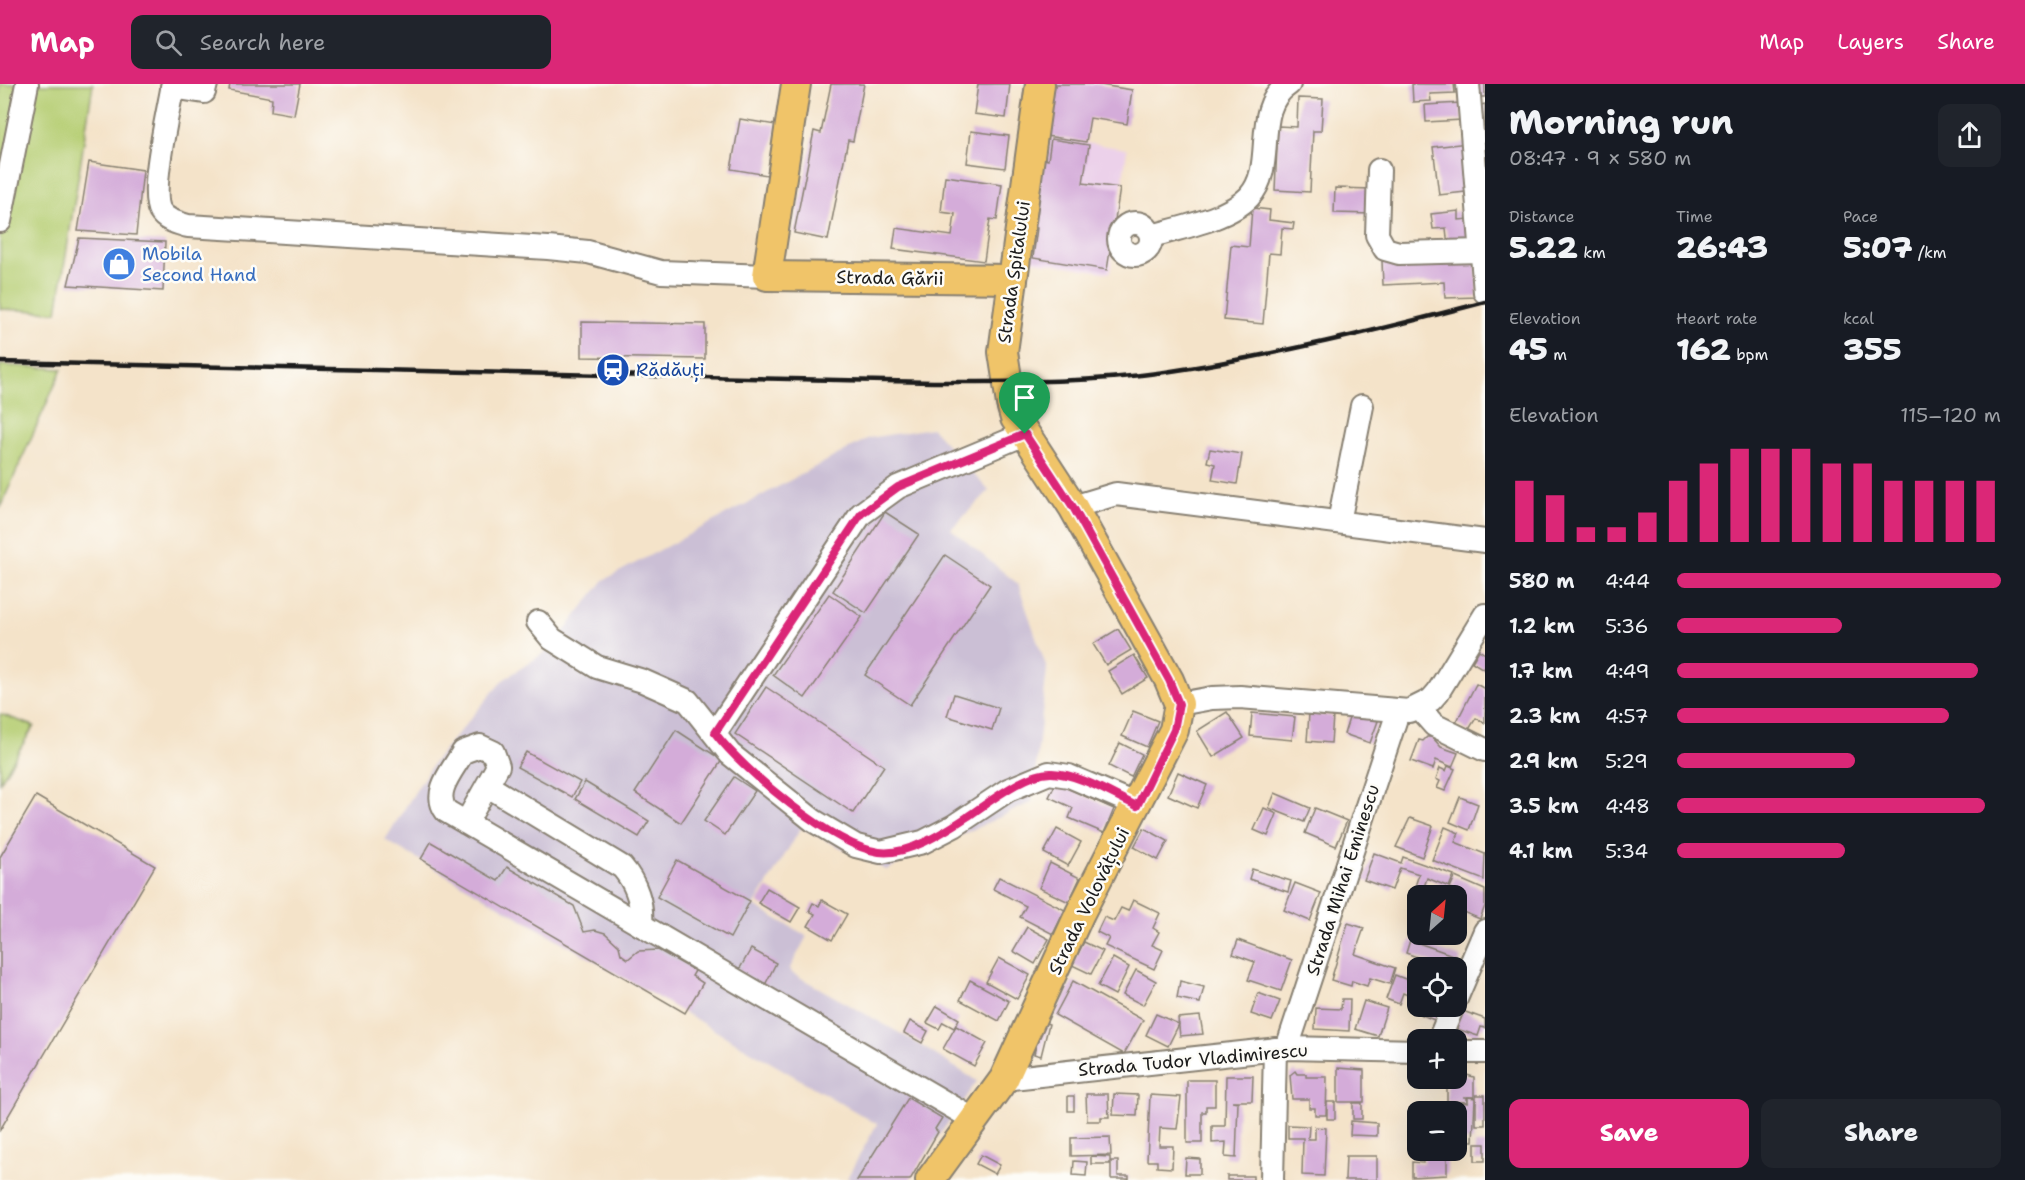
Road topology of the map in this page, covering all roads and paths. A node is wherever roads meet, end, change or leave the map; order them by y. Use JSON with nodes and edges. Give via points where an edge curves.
{"nodes":[{"id":1,"x":27,"y":84,"type":"edge"},
{"id":2,"x":206,"y":84,"type":"edge"},
{"id":3,"x":796,"y":84,"type":"edge"},
{"id":4,"x":1040,"y":84,"type":"edge"},
{"id":5,"x":1289,"y":84,"type":"edge"},
{"id":6,"x":1468,"y":84,"type":"edge"},
{"id":7,"x":173,"y":86,"type":"edge"},
{"id":8,"x":1379,"y":170,"type":"dead end"},
{"id":9,"x":0,"y":221,"type":"edge"},
{"id":10,"x":1151,"y":236,"type":"dead end"},
{"id":11,"x":1482,"y":251,"type":"junction"},
{"id":12,"x":767,"y":276,"type":"junction"},
{"id":13,"x":1013,"y":279,"type":"junction"},
{"id":14,"x":1484,"y":282,"type":"edge"},
{"id":15,"x":1362,"y":406,"type":"dead end"},
{"id":16,"x":1025,"y":434,"type":"junction"},
{"id":17,"x":1073,"y":507,"type":"junction"},
{"id":18,"x":1339,"y":522,"type":"junction"},
{"id":19,"x":1485,"y":541,"type":"edge"},
{"id":20,"x":1485,"y":615,"type":"edge"},
{"id":21,"x":538,"y":622,"type":"dead end"},
{"id":22,"x":1179,"y":704,"type":"junction"},
{"id":23,"x":1408,"y":710,"type":"junction"},
{"id":24,"x":715,"y":733,"type":"junction"},
{"id":25,"x":1485,"y":750,"type":"edge"},
{"id":26,"x":488,"y":786,"type":"junction"},
{"id":27,"x":1137,"y":806,"type":"junction"},
{"id":28,"x":466,"y":823,"type":"junction"},
{"id":29,"x":641,"y":925,"type":"junction"},
{"id":30,"x":1485,"y":931,"type":"edge"},
{"id":31,"x":1467,"y":973,"type":"edge"},
{"id":32,"x":1281,"y":1049,"type":"junction"},
{"id":33,"x":1407,"y":1051,"type":"edge"},
{"id":34,"x":1467,"y":1052,"type":"edge"},
{"id":35,"x":1485,"y":1052,"type":"edge"},
{"id":36,"x":1004,"y":1079,"type":"junction"},
{"id":37,"x":974,"y":1119,"type":"junction"},
{"id":38,"x":930,"y":1180,"type":"edge"},
{"id":39,"x":1272,"y":1180,"type":"edge"}],
"edges":[{"from":1,"to":9,"type":"street"},
{"from":2,"to":7,"type":"street","via":[[204,92]]},
{"from":3,"to":12,"type":"main road"},
{"from":4,"to":13,"type":"main road","name":"Strada Spitalului"},
{"from":5,"to":10,"type":"street","via":[[1270,108],[1264,167],[1249,197],[1235,208]]},
{"from":6,"to":11,"type":"street"},
{"from":7,"to":12,"type":"street","name":"Strada Gării","via":[[157,185],[160,211],[176,223],[588,252],[661,272]]},
{"from":8,"to":11,"type":"street","via":[[1377,234],[1385,249],[1399,253]]},
{"from":11,"to":14,"type":"street"},
{"from":12,"to":13,"type":"main road","name":"Strada Gării"},
{"from":13,"to":16,"type":"main road","name":"Strada Spitalului","via":[[1003,352],[1011,404]]},
{"from":15,"to":18,"type":"street"},
{"from":16,"to":17,"type":"main road","name":"Strada Spitalului"},
{"from":16,"to":24,"type":"street","via":[[898,487],[861,514]]},
{"from":17,"to":18,"type":"street","via":[[1116,494]]},
{"from":17,"to":22,"type":"main road","name":"Strada Spitalului"},
{"from":18,"to":19,"type":"street"},
{"from":20,"to":23,"type":"street","via":[[1438,692]]},
{"from":21,"to":24,"type":"street","via":[[552,639],[597,668],[643,681],[688,701]]},
{"from":22,"to":23,"type":"street","via":[[1240,697]]},
{"from":22,"to":27,"type":"main road","name":"Strada Volovățului","via":[[1174,730]]},
{"from":23,"to":25,"type":"street"},
{"from":23,"to":32,"type":"street","name":"Strada Mihai Eminescu"},
{"from":24,"to":27,"type":"street","via":[[730,754],[814,821],[856,846],[881,852],[923,842],[1008,789],[1050,773],[1069,776]]},
{"from":26,"to":28,"type":"street"},
{"from":26,"to":28,"type":"street","via":[[496,774],[497,760],[488,748],[471,747],[463,752],[440,797],[446,812]]},
{"from":26,"to":29,"type":"street","via":[[622,867],[632,878],[640,902]]},
{"from":27,"to":36,"type":"main road","name":"Strada Volovățului","via":[[1080,913]]},
{"from":28,"to":29,"type":"street"},
{"from":29,"to":37,"type":"street"},
{"from":30,"to":31,"type":"street"},
{"from":32,"to":33,"type":"street","name":"Strada Tudor Vladimirescu"},
{"from":32,"to":36,"type":"street","name":"Strada Tudor Vladimirescu"},
{"from":32,"to":39,"type":"street","name":"Strada Mihai Eminescu"},
{"from":34,"to":35,"type":"street"},
{"from":36,"to":37,"type":"main road","name":"Strada Volovățului"},
{"from":37,"to":38,"type":"main road","name":"Strada Volovățului"}]}
